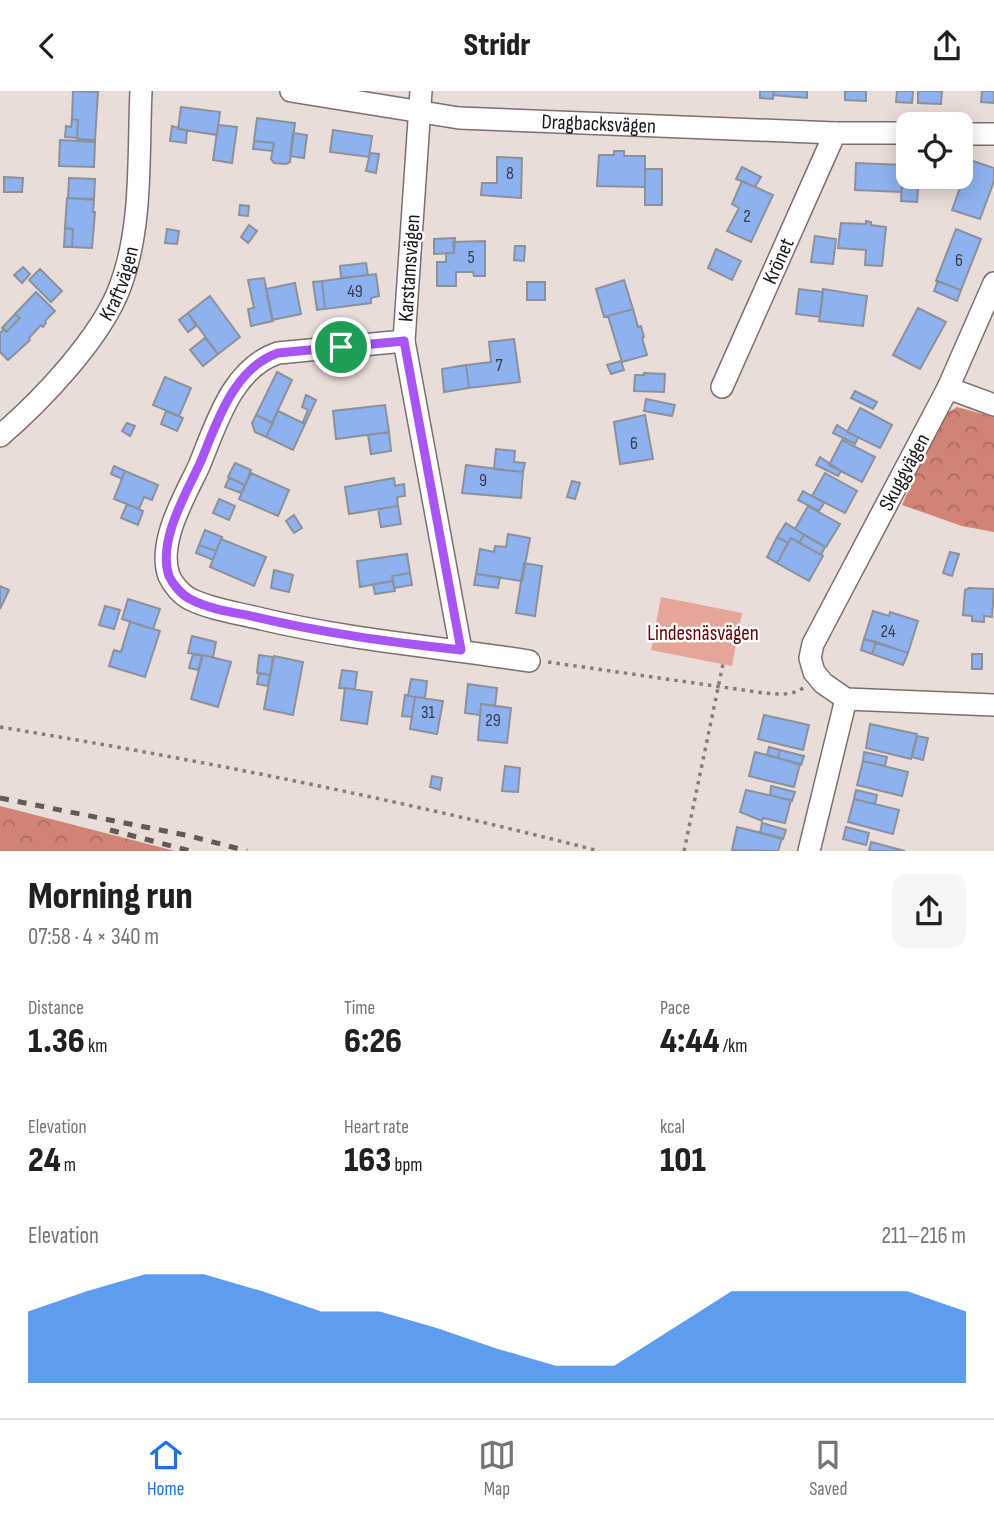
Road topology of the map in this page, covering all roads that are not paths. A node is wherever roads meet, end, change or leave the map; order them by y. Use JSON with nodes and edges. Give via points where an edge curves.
{"nodes":[{"id":1,"x":141,"y":91,"type":"edge"},
{"id":2,"x":291,"y":91,"type":"edge"},
{"id":3,"x":420,"y":101,"type":"edge"},
{"id":4,"x":835,"y":133,"type":"junction"},
{"id":5,"x":896,"y":133,"type":"edge"},
{"id":6,"x":973,"y":134,"type":"edge"},
{"id":7,"x":994,"y":134,"type":"edge"},
{"id":8,"x":994,"y":283,"type":"edge"},
{"id":9,"x":404,"y":341,"type":"junction"},
{"id":10,"x":722,"y":387,"type":"dead end"},
{"id":11,"x":948,"y":388,"type":"junction"},
{"id":12,"x":994,"y":405,"type":"edge"},
{"id":13,"x":0,"y":436,"type":"edge"},
{"id":14,"x":461,"y":650,"type":"junction"},
{"id":15,"x":529,"y":660,"type":"road end"},
{"id":16,"x":846,"y":699,"type":"junction"},
{"id":17,"x":994,"y":705,"type":"edge"},
{"id":18,"x":809,"y":851,"type":"edge"}],
"edges":[{"from":1,"to":13,"type":"street","name":"Kraftvägen","via":[[134,226],[114,303],[49,389]]},
{"from":2,"to":3,"type":"street","name":"Dragbacksvägen"},
{"from":3,"to":4,"type":"street","name":"Dragbacksvägen","via":[[459,118]]},
{"from":3,"to":9,"type":"street","name":"Karstamsvägen"},
{"from":4,"to":5,"type":"street","name":"Dragbacksvägen"},
{"from":4,"to":10,"type":"street","name":"Krönet"},
{"from":6,"to":7,"type":"street"},
{"from":8,"to":11,"type":"street","name":"Skuggvägen"},
{"from":9,"to":14,"type":"street","name":"Karstamsvägen"},
{"from":9,"to":14,"type":"street","via":[[278,353],[260,361],[226,401],[174,521],[167,551],[168,574],[189,599],[211,607],[367,640]]},
{"from":11,"to":12,"type":"street"},
{"from":11,"to":16,"type":"street","name":"Skuggvägen","via":[[818,634],[813,668]]},
{"from":14,"to":15,"type":"street"},
{"from":16,"to":17,"type":"street"},
{"from":16,"to":18,"type":"street"}]}
